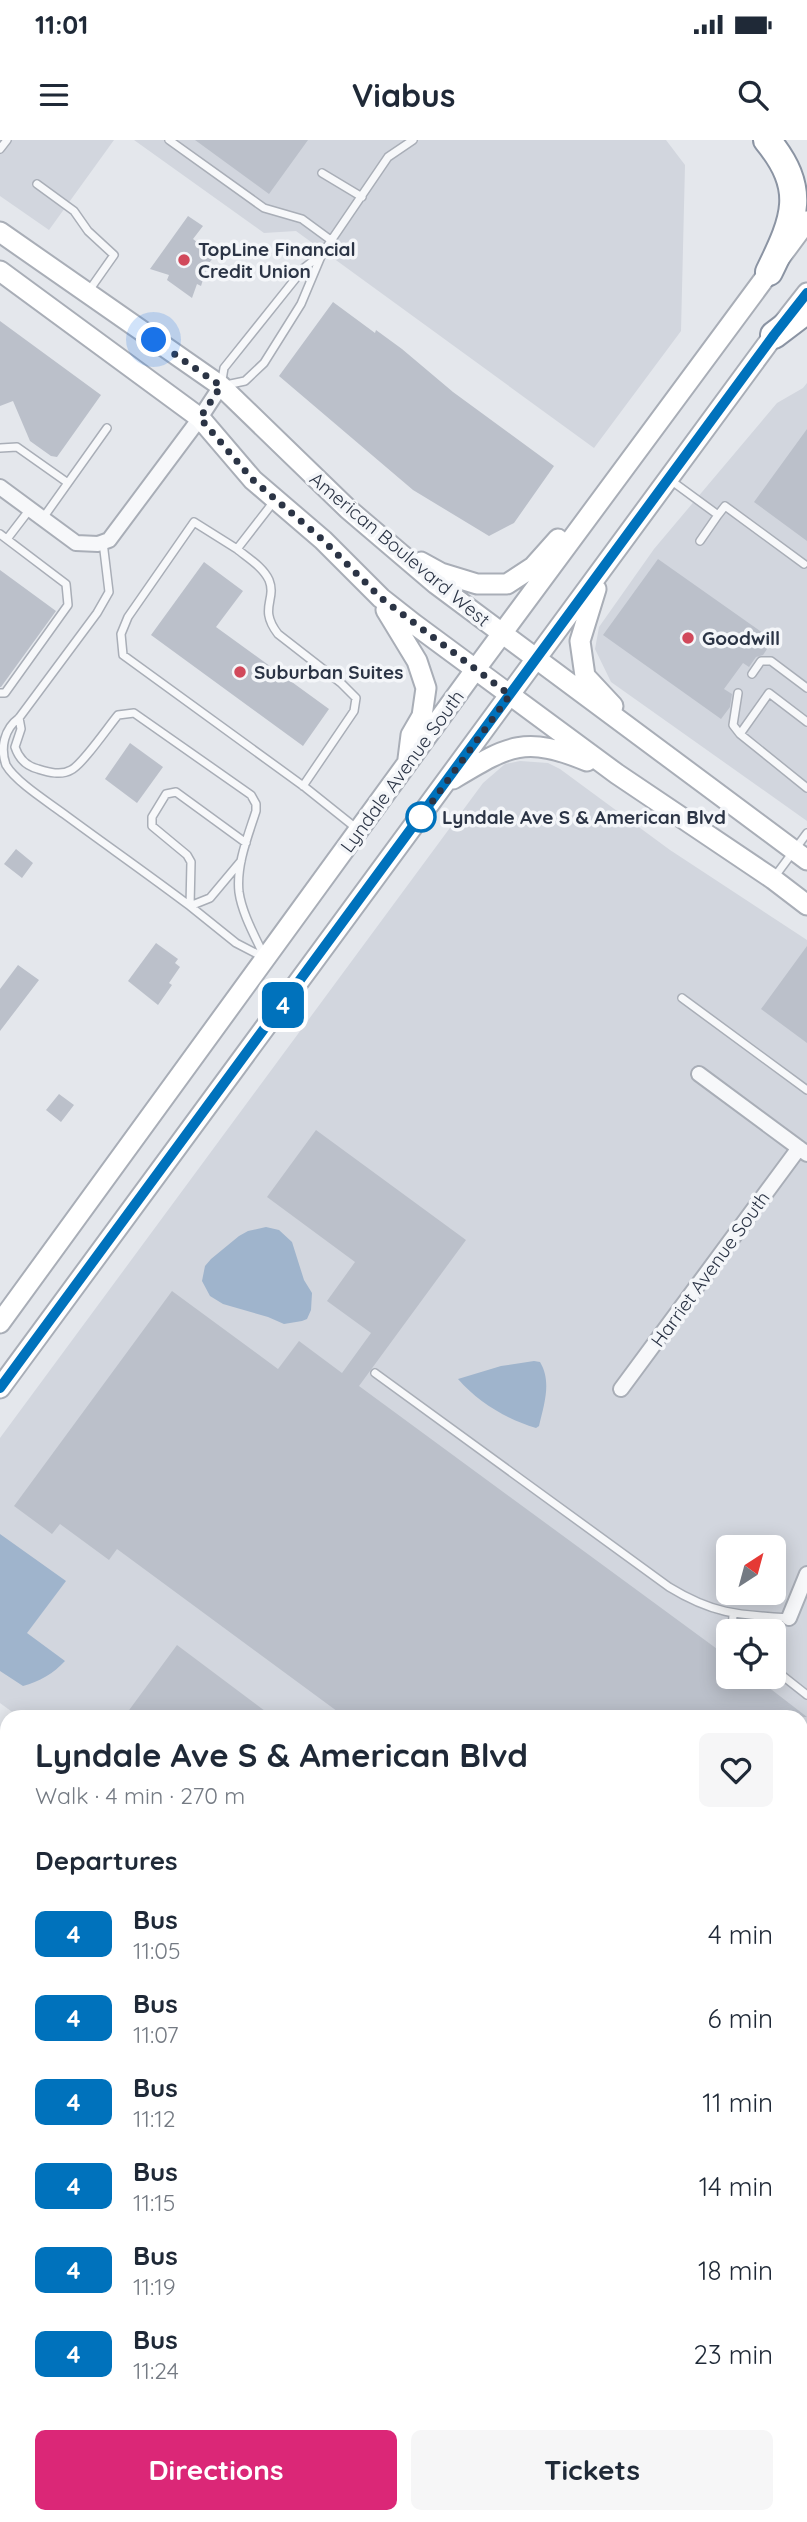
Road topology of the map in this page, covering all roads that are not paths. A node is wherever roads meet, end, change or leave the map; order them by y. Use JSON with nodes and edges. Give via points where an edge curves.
{"nodes":[{"id":1,"x":7,"y":140,"type":"edge"},
{"id":2,"x":169,"y":140,"type":"edge"},
{"id":3,"x":413,"y":140,"type":"edge"},
{"id":4,"x":767,"y":140,"type":"edge"},
{"id":5,"x":0,"y":149,"type":"edge"},
{"id":6,"x":322,"y":173,"type":"dead end"},
{"id":7,"x":37,"y":184,"type":"dead end"},
{"id":8,"x":362,"y":197,"type":"junction"},
{"id":9,"x":807,"y":221,"type":"edge"},
{"id":10,"x":0,"y":232,"type":"edge"},
{"id":11,"x":332,"y":241,"type":"junction"},
{"id":12,"x":323,"y":254,"type":"junction"},
{"id":13,"x":0,"y":271,"type":"edge"},
{"id":14,"x":768,"y":272,"type":"junction"},
{"id":15,"x":87,"y":293,"type":"junction"},
{"id":16,"x":807,"y":293,"type":"edge"},
{"id":17,"x":807,"y":310,"type":"edge"},
{"id":18,"x":774,"y":335,"type":"junction"},
{"id":19,"x":221,"y":386,"type":"junction"},
{"id":20,"x":200,"y":418,"type":"junction"},
{"id":21,"x":107,"y":428,"type":"dead end"},
{"id":22,"x":0,"y":448,"type":"edge"},
{"id":23,"x":668,"y":479,"type":"junction"},
{"id":24,"x":68,"y":483,"type":"junction"},
{"id":25,"x":0,"y":487,"type":"edge"},
{"id":26,"x":275,"y":499,"type":"junction"},
{"id":27,"x":30,"y":509,"type":"junction"},
{"id":28,"x":718,"y":515,"type":"junction"},
{"id":29,"x":43,"y":518,"type":"junction"},
{"id":30,"x":587,"y":518,"type":"junction"},
{"id":31,"x":3,"y":536,"type":"edge"},
{"id":32,"x":700,"y":541,"type":"dead end"},
{"id":33,"x":101,"y":543,"type":"junction"},
{"id":34,"x":391,"y":545,"type":"junction"},
{"id":35,"x":237,"y":549,"type":"junction"},
{"id":36,"x":804,"y":564,"type":"dead end"},
{"id":37,"x":604,"y":567,"type":"junction"},
{"id":38,"x":372,"y":589,"type":"junction"},
{"id":39,"x":501,"y":634,"type":"junction"},
{"id":40,"x":536,"y":660,"type":"junction"},
{"id":41,"x":475,"y":670,"type":"junction"},
{"id":42,"x":752,"y":674,"type":"dead end"},
{"id":43,"x":807,"y":688,"type":"edge"},
{"id":44,"x":0,"y":693,"type":"edge"},
{"id":45,"x":738,"y":694,"type":"dead end"},
{"id":46,"x":510,"y":695,"type":"junction"},
{"id":47,"x":19,"y":718,"type":"junction"},
{"id":48,"x":807,"y":722,"type":"edge"},
{"id":49,"x":740,"y":734,"type":"junction"},
{"id":50,"x":642,"y":738,"type":"junction"},
{"id":51,"x":407,"y":764,"type":"junction"},
{"id":52,"x":617,"y":774,"type":"junction"},
{"id":53,"x":446,"y":783,"type":"junction"},
{"id":54,"x":303,"y":786,"type":"junction"},
{"id":55,"x":807,"y":788,"type":"edge"},
{"id":56,"x":359,"y":830,"type":"junction"},
{"id":57,"x":807,"y":833,"type":"edge"},
{"id":58,"x":246,"y":843,"type":"junction"},
{"id":59,"x":801,"y":855,"type":"edge"},
{"id":60,"x":242,"y":860,"type":"junction"},
{"id":61,"x":773,"y":879,"type":"junction"},
{"id":62,"x":807,"y":905,"type":"edge"},
{"id":63,"x":190,"y":906,"type":"junction"},
{"id":64,"x":265,"y":958,"type":"junction"},
{"id":65,"x":681,"y":998,"type":"dead end"},
{"id":66,"x":699,"y":1074,"type":"dead end"},
{"id":67,"x":807,"y":1090,"type":"edge"},
{"id":68,"x":803,"y":1151,"type":"edge"},
{"id":69,"x":0,"y":1323,"type":"edge"},
{"id":70,"x":375,"y":1373,"type":"dead end"},
{"id":71,"x":0,"y":1388,"type":"edge"},
{"id":72,"x":621,"y":1390,"type":"dead end"},
{"id":73,"x":807,"y":1574,"type":"edge"},
{"id":74,"x":733,"y":1615,"type":"junction"},
{"id":75,"x":789,"y":1618,"type":"joint"},
{"id":76,"x":733,"y":1619,"type":"edge"},
{"id":77,"x":786,"y":1678,"type":"edge"},
{"id":78,"x":807,"y":1695,"type":"edge"}],
"edges":[{"from":1,"to":5,"type":"lane"},
{"from":2,"to":11,"type":"lane","via":[[264,208],[302,219]]},
{"from":3,"to":8,"type":"lane","via":[[388,157]]},
{"from":4,"to":14,"type":"highway","via":[[783,154],[798,178],[801,194],[797,215]]},
{"from":6,"to":8,"type":"lane"},
{"from":7,"to":15,"type":"lane","via":[[74,211],[114,255]]},
{"from":8,"to":11,"type":"lane"},
{"from":9,"to":14,"type":"main road","name":"Lyndale Avenue South"},
{"from":10,"to":15,"type":"main road","name":"American Boulevard West"},
{"from":11,"to":12,"type":"lane"},
{"from":12,"to":19,"type":"lane","via":[[304,268],[224,368]]},
{"from":12,"to":19,"type":"lane","via":[[301,304],[264,363],[245,381]]},
{"from":13,"to":20,"type":"main road"},
{"from":14,"to":30,"type":"main road","name":"Lyndale Avenue South"},
{"from":15,"to":19,"type":"main road","name":"American Boulevard West"},
{"from":16,"to":18,"type":"main road"},
{"from":17,"to":18,"type":"highway"},
{"from":18,"to":23,"type":"main road"},
{"from":19,"to":20,"type":"street"},
{"from":19,"to":34,"type":"main road","name":"American Boulevard West"},
{"from":20,"to":26,"type":"main road"},
{"from":20,"to":33,"type":"street","via":[[109,540]]},
{"from":21,"to":24,"type":"lane"},
{"from":22,"to":24,"type":"lane","via":[[17,447]]},
{"from":23,"to":28,"type":"lane"},
{"from":23,"to":37,"type":"main road"},
{"from":24,"to":29,"type":"lane"},
{"from":25,"to":27,"type":"street"},
{"from":26,"to":35,"type":"lane"},
{"from":26,"to":38,"type":"main road"},
{"from":27,"to":29,"type":"street"},
{"from":27,"to":31,"type":"lane"},
{"from":28,"to":32,"type":"lane"},
{"from":28,"to":36,"type":"lane","via":[[725,506]]},
{"from":29,"to":33,"type":"street","via":[[76,543]]},
{"from":30,"to":34,"type":"main road","via":[[556,540],[533,567],[506,584],[477,584],[441,573]]},
{"from":30,"to":39,"type":"main road","name":"Lyndale Avenue South"},
{"from":31,"to":44,"type":"lane","via":[[66,584],[68,605],[5,693]]},
{"from":33,"to":47,"type":"lane","via":[[109,592]]},
{"from":34,"to":39,"type":"main road","name":"American Boulevard West"},
{"from":35,"to":54,"type":"lane","via":[[268,579],[270,624],[356,698],[354,711]]},
{"from":35,"to":54,"type":"lane","via":[[194,522],[128,617],[121,634],[123,655]]},
{"from":37,"to":40,"type":"main road"},
{"from":37,"to":50,"type":"main road","via":[[580,641],[585,676]]},
{"from":38,"to":41,"type":"main road"},
{"from":38,"to":51,"type":"main road","via":[[405,638],[426,688]]},
{"from":39,"to":40,"type":"main road","name":"American Boulevard West"},
{"from":39,"to":41,"type":"main road","name":"Lyndale Avenue South"},
{"from":40,"to":46,"type":"main road"},
{"from":40,"to":50,"type":"main road","name":"American Boulevard West"},
{"from":41,"to":46,"type":"main road"},
{"from":41,"to":51,"type":"main road","name":"Lyndale Avenue South"},
{"from":42,"to":43,"type":"lane","via":[[761,661],[771,661]]},
{"from":45,"to":49,"type":"lane","via":[[733,725]]},
{"from":46,"to":52,"type":"main road"},
{"from":46,"to":53,"type":"main road"},
{"from":47,"to":58,"type":"lane","via":[[15,747],[22,761],[61,773],[74,769],[118,715],[134,713],[251,795],[256,811]]},
{"from":47,"to":63,"type":"lane","via":[[5,733],[2,746],[8,769]]},
{"from":48,"to":49,"type":"lane","via":[[769,693]]},
{"from":49,"to":55,"type":"lane"},
{"from":50,"to":59,"type":"main road","name":"American Boulevard West"},
{"from":51,"to":56,"type":"main road","name":"Lyndale Avenue South"},
{"from":52,"to":53,"type":"main road","via":[[561,750],[530,745],[495,754]]},
{"from":52,"to":61,"type":"main road"},
{"from":53,"to":71,"type":"main road"},
{"from":54,"to":56,"type":"lane"},
{"from":56,"to":64,"type":"main road","name":"Lyndale Avenue South"},
{"from":57,"to":59,"type":"lane"},
{"from":58,"to":60,"type":"lane"},
{"from":58,"to":63,"type":"lane","via":[[178,793],[166,794],[151,822],[191,862]]},
{"from":59,"to":61,"type":"lane"},
{"from":60,"to":63,"type":"lane","via":[[210,898]]},
{"from":60,"to":64,"type":"lane","via":[[239,891]]},
{"from":61,"to":62,"type":"main road"},
{"from":63,"to":64,"type":"lane","via":[[236,943]]},
{"from":64,"to":69,"type":"main road","name":"Lyndale Avenue South"},
{"from":65,"to":67,"type":"lane"},
{"from":66,"to":68,"type":"street"},
{"from":68,"to":72,"type":"street","name":"Harriet Avenue South"},
{"from":70,"to":74,"type":"lane","via":[[669,1587]]},
{"from":73,"to":75,"type":"street"},
{"from":74,"to":75,"type":"lane"},
{"from":74,"to":76,"type":"lane"},
{"from":77,"to":78,"type":"lane"}]}
